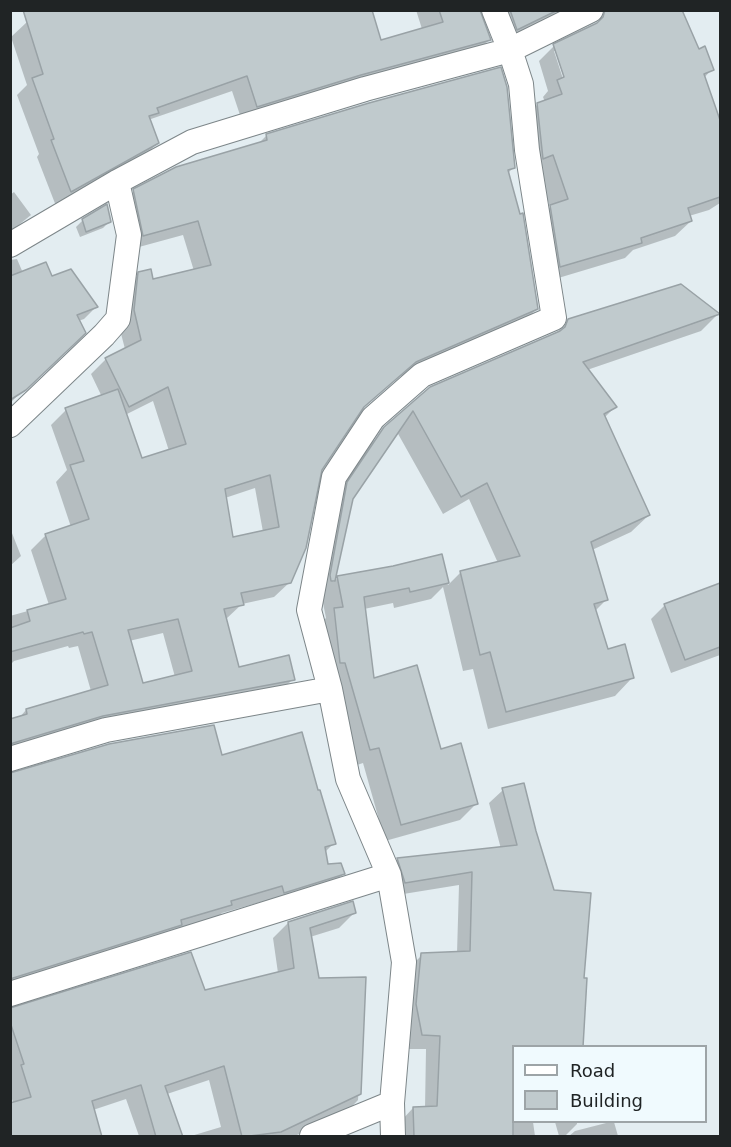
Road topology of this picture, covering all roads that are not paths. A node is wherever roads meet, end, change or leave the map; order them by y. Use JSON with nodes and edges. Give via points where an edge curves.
{"nodes":[{"id":1,"x":494,"y":10,"type":"edge"},
{"id":2,"x":591,"y":10,"type":"edge"},
{"id":3,"x":510,"y":50,"type":"junction"},
{"id":4,"x":117,"y":182,"type":"junction"},
{"id":5,"x":10,"y":245,"type":"edge"},
{"id":6,"x":10,"y":425,"type":"edge"},
{"id":7,"x":330,"y":689,"type":"junction"},
{"id":8,"x":10,"y":759,"type":"edge"},
{"id":9,"x":389,"y":875,"type":"junction"},
{"id":10,"x":10,"y":994,"type":"edge"},
{"id":11,"x":392,"y":1103,"type":"junction"},
{"id":12,"x":312,"y":1137,"type":"edge"},
{"id":13,"x":393,"y":1137,"type":"edge"}],
"edges":[{"from":1,"to":3,"type":"street"},
{"from":2,"to":3,"type":"street"},
{"from":3,"to":4,"type":"street","via":[[192,142]]},
{"from":3,"to":7,"type":"street","via":[[520,84],[554,318],[422,375],[373,418],[334,477],[309,610]]},
{"from":4,"to":5,"type":"street"},
{"from":4,"to":6,"type":"street","via":[[129,235],[118,319]]},
{"from":7,"to":8,"type":"street","via":[[106,730]]},
{"from":7,"to":9,"type":"street","via":[[348,779]]},
{"from":9,"to":10,"type":"street"},
{"from":9,"to":11,"type":"street","via":[[404,962]]},
{"from":11,"to":12,"type":"street"},
{"from":11,"to":13,"type":"street"}]}
